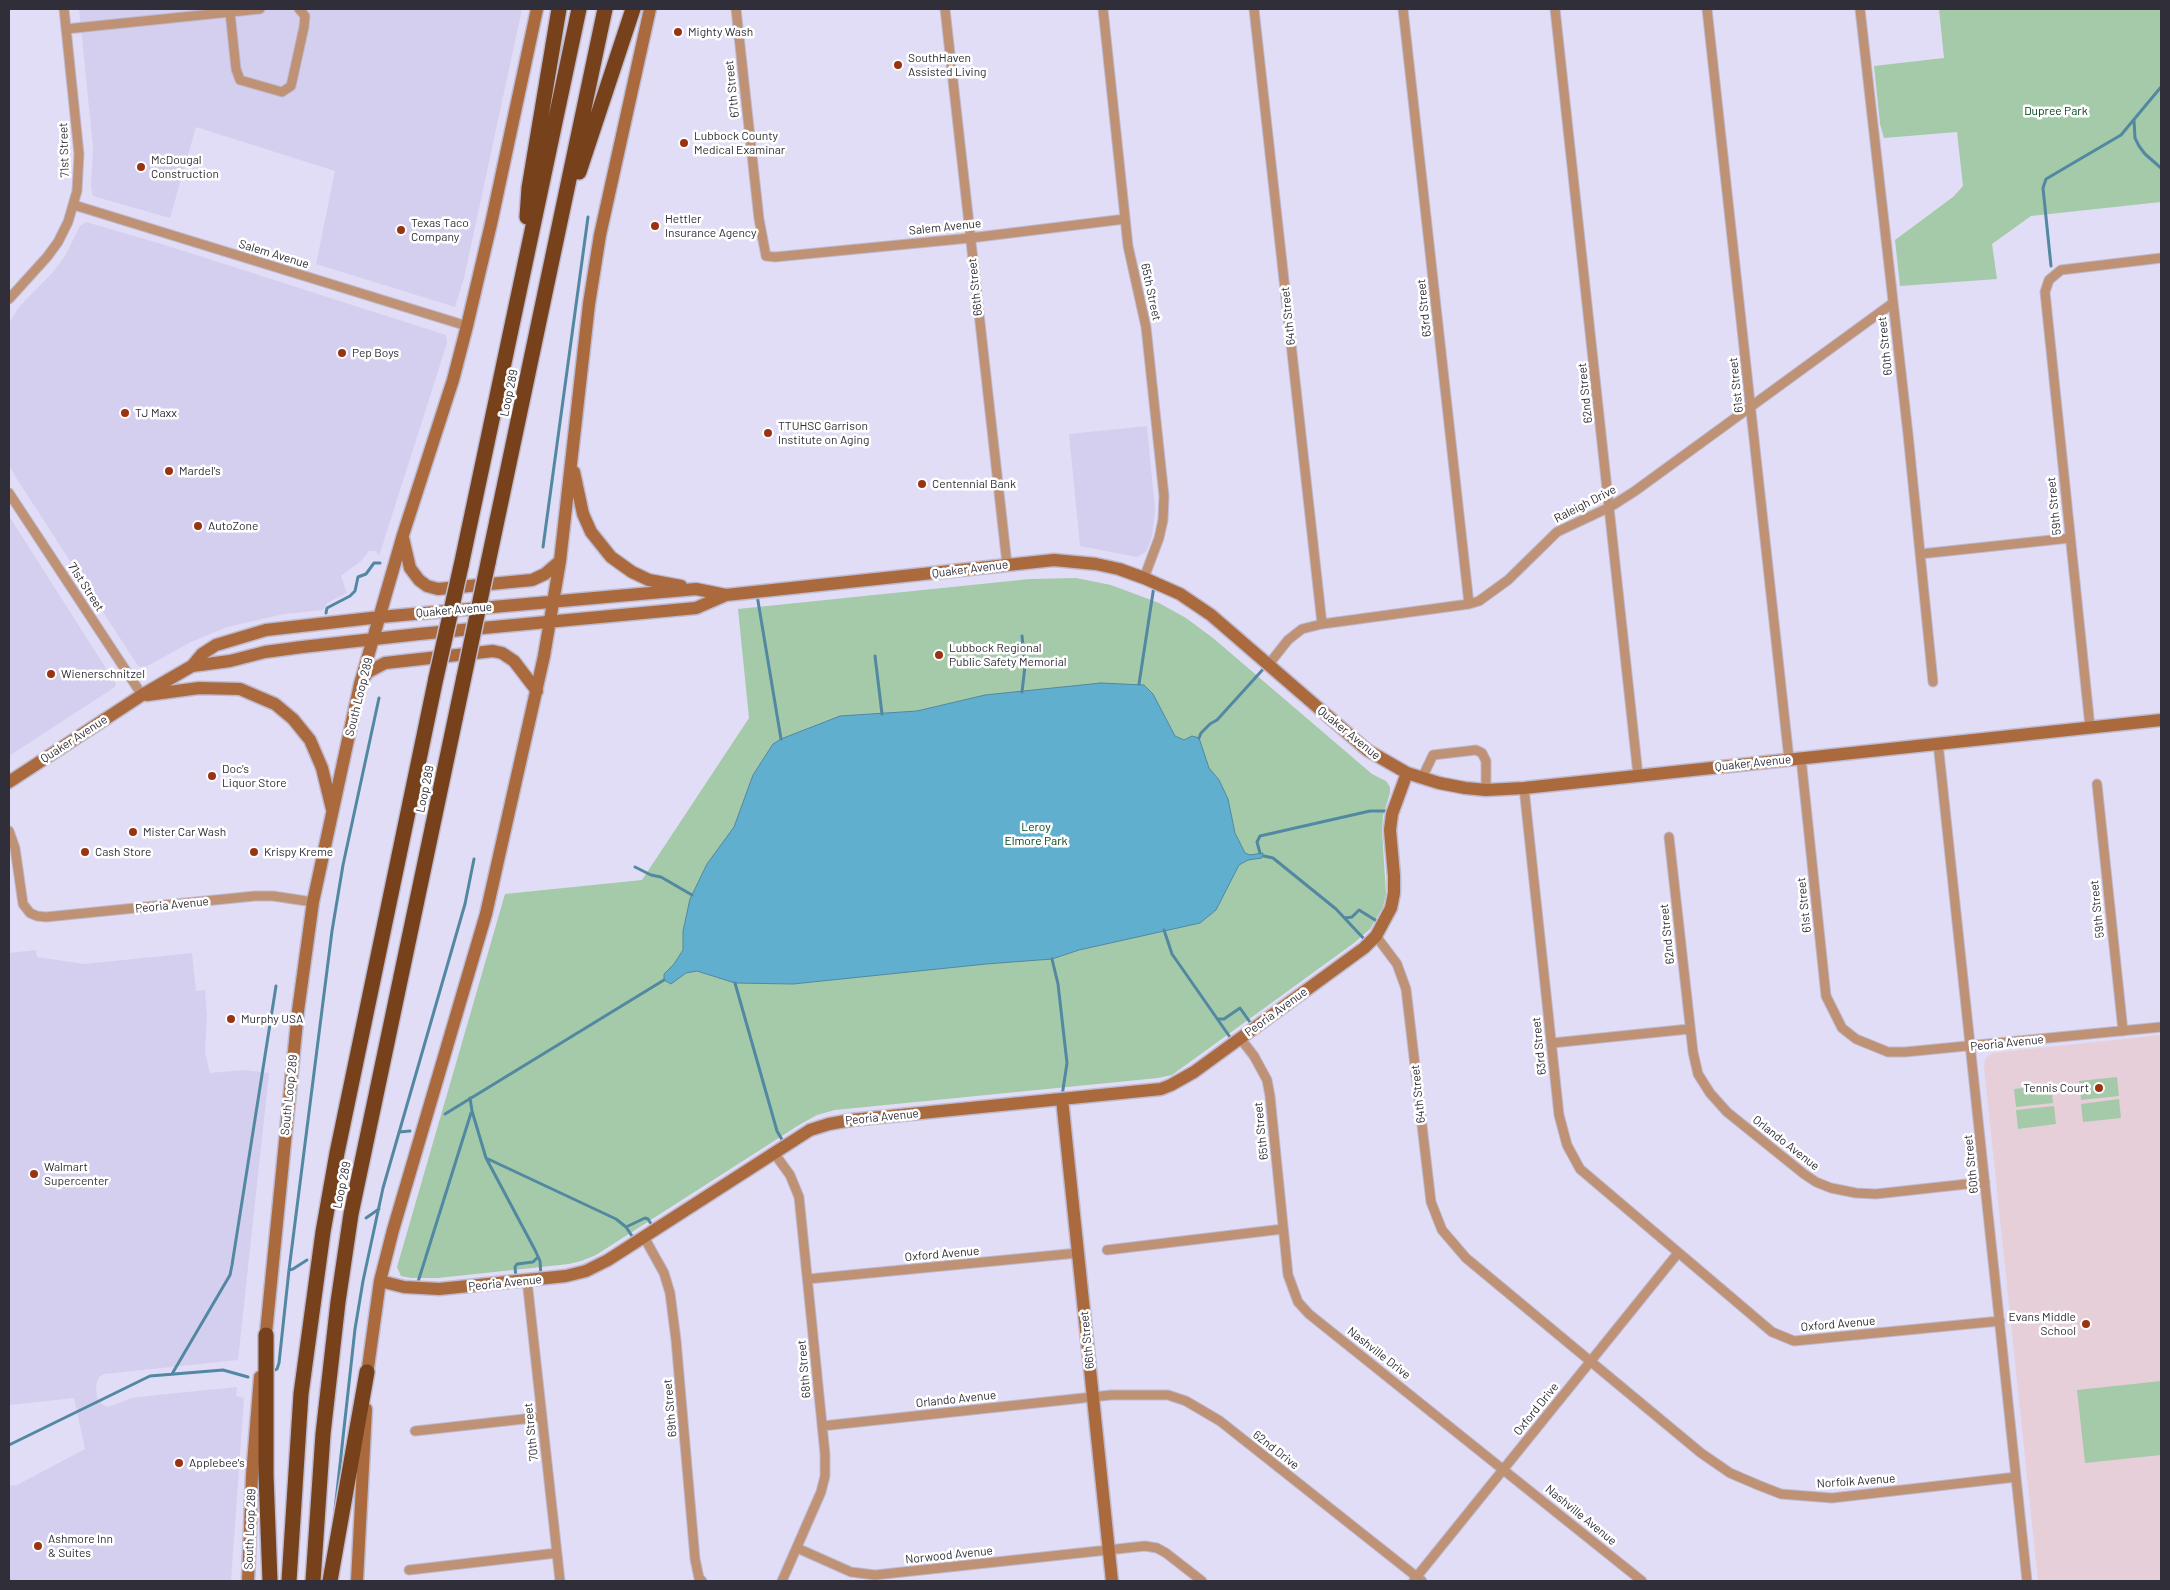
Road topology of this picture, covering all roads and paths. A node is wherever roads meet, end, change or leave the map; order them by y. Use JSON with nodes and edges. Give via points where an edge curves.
{"nodes":[{"id":1,"x":64,"y":9,"type":"edge"},
{"id":2,"x":260,"y":9,"type":"edge"},
{"id":3,"x":299,"y":9,"type":"edge"},
{"id":4,"x":537,"y":9,"type":"edge"},
{"id":5,"x":559,"y":9,"type":"edge"},
{"id":6,"x":580,"y":9,"type":"edge"},
{"id":7,"x":605,"y":9,"type":"edge"},
{"id":8,"x":633,"y":9,"type":"edge"},
{"id":9,"x":650,"y":9,"type":"edge"},
{"id":10,"x":736,"y":9,"type":"edge"},
{"id":11,"x":945,"y":9,"type":"edge"},
{"id":12,"x":1103,"y":9,"type":"edge"},
{"id":13,"x":1254,"y":9,"type":"edge"},
{"id":14,"x":1403,"y":9,"type":"edge"},
{"id":15,"x":1555,"y":9,"type":"edge"},
{"id":16,"x":1707,"y":9,"type":"edge"},
{"id":17,"x":1860,"y":9,"type":"edge"},
{"id":18,"x":230,"y":12,"type":"junction"},
{"id":19,"x":66,"y":29,"type":"junction"},
{"id":20,"x":74,"y":205,"type":"junction"},
{"id":21,"x":1125,"y":219,"type":"junction"},
{"id":22,"x":560,"y":225,"type":"junction"},
{"id":23,"x":970,"y":238,"type":"junction"},
{"id":24,"x":766,"y":256,"type":"joint"},
{"id":25,"x":2161,"y":258,"type":"edge"},
{"id":26,"x":524,"y":268,"type":"junction"},
{"id":27,"x":9,"y":299,"type":"edge"},
{"id":28,"x":1893,"y":303,"type":"junction"},
{"id":29,"x":467,"y":326,"type":"junction"},
{"id":30,"x":1751,"y":406,"type":"junction"},
{"id":31,"x":571,"y":460,"type":"junction"},
{"id":32,"x":9,"y":493,"type":"edge"},
{"id":33,"x":1610,"y":507,"type":"junction"},
{"id":34,"x":403,"y":536,"type":"junction"},
{"id":35,"x":2070,"y":538,"type":"junction"},
{"id":36,"x":1920,"y":554,"type":"junction"},
{"id":37,"x":560,"y":561,"type":"junction"},
{"id":38,"x":1006,"y":564,"type":"junction"},
{"id":39,"x":1144,"y":578,"type":"junction"},
{"id":40,"x":696,"y":589,"type":"junction"},
{"id":41,"x":726,"y":595,"type":"junction"},
{"id":42,"x":553,"y":601,"type":"junction"},
{"id":43,"x":1469,"y":604,"type":"junction"},
{"id":44,"x":380,"y":617,"type":"junction"},
{"id":45,"x":549,"y":623,"type":"junction"},
{"id":46,"x":1322,"y":624,"type":"junction"},
{"id":47,"x":373,"y":640,"type":"junction"},
{"id":48,"x":1269,"y":664,"type":"junction"},
{"id":49,"x":192,"y":666,"type":"junction"},
{"id":50,"x":1933,"y":682,"type":"dead end"},
{"id":51,"x":360,"y":684,"type":"junction"},
{"id":52,"x":537,"y":691,"type":"junction"},
{"id":53,"x":142,"y":695,"type":"junction"},
{"id":54,"x":2161,"y":720,"type":"edge"},
{"id":55,"x":2090,"y":727,"type":"junction"},
{"id":56,"x":1938,"y":743,"type":"junction"},
{"id":57,"x":1795,"y":759,"type":"junction"},
{"id":58,"x":1408,"y":773,"type":"junction"},
{"id":59,"x":1638,"y":775,"type":"junction"},
{"id":60,"x":1422,"y":778,"type":"junction"},
{"id":61,"x":9,"y":782,"type":"edge"},
{"id":62,"x":2097,"y":784,"type":"dead end"},
{"id":63,"x":1524,"y":788,"type":"junction"},
{"id":64,"x":1486,"y":790,"type":"junction"},
{"id":65,"x":333,"y":812,"type":"junction"},
{"id":66,"x":9,"y":831,"type":"edge"},
{"id":67,"x":1669,"y":837,"type":"dead end"},
{"id":68,"x":313,"y":902,"type":"junction"},
{"id":69,"x":1376,"y":936,"type":"junction"},
{"id":70,"x":2161,"y":1027,"type":"edge"},
{"id":71,"x":1689,"y":1029,"type":"junction"},
{"id":72,"x":2122,"y":1031,"type":"junction"},
{"id":73,"x":1240,"y":1038,"type":"junction"},
{"id":74,"x":1856,"y":1039,"type":"joint"},
{"id":75,"x":1552,"y":1043,"type":"junction"},
{"id":76,"x":1971,"y":1046,"type":"junction"},
{"id":77,"x":1062,"y":1099,"type":"junction"},
{"id":78,"x":774,"y":1153,"type":"junction"},
{"id":79,"x":1985,"y":1182,"type":"junction"},
{"id":80,"x":1283,"y":1229,"type":"junction"},
{"id":81,"x":644,"y":1237,"type":"junction"},
{"id":82,"x":1107,"y":1250,"type":"dead end"},
{"id":83,"x":1078,"y":1253,"type":"junction"},
{"id":84,"x":1678,"y":1253,"type":"junction"},
{"id":85,"x":808,"y":1279,"type":"junction"},
{"id":86,"x":527,"y":1280,"type":"junction"},
{"id":87,"x":380,"y":1281,"type":"junction"},
{"id":88,"x":2000,"y":1321,"type":"junction"},
{"id":89,"x":266,"y":1335,"type":"junction"},
{"id":90,"x":1590,"y":1361,"type":"junction"},
{"id":91,"x":367,"y":1372,"type":"junction"},
{"id":92,"x":1093,"y":1396,"type":"junction"},
{"id":93,"x":542,"y":1417,"type":"junction"},
{"id":94,"x":822,"y":1426,"type":"junction"},
{"id":95,"x":415,"y":1432,"type":"dead end"},
{"id":96,"x":1504,"y":1468,"type":"junction"},
{"id":97,"x":2016,"y":1477,"type":"junction"},
{"id":98,"x":797,"y":1548,"type":"junction"},
{"id":99,"x":1109,"y":1550,"type":"junction"},
{"id":100,"x":556,"y":1553,"type":"junction"},
{"id":101,"x":409,"y":1570,"type":"dead end"},
{"id":102,"x":1417,"y":1580,"type":"edge"},
{"id":103,"x":248,"y":1581,"type":"edge"},
{"id":104,"x":270,"y":1581,"type":"edge"},
{"id":105,"x":289,"y":1581,"type":"edge"},
{"id":106,"x":313,"y":1581,"type":"edge"},
{"id":107,"x":330,"y":1581,"type":"edge"},
{"id":108,"x":356,"y":1581,"type":"edge"},
{"id":109,"x":560,"y":1581,"type":"edge"},
{"id":110,"x":702,"y":1581,"type":"edge"},
{"id":111,"x":782,"y":1581,"type":"edge"},
{"id":112,"x":1112,"y":1581,"type":"edge"},
{"id":113,"x":1202,"y":1581,"type":"edge"},
{"id":114,"x":1642,"y":1581,"type":"edge"},
{"id":115,"x":2027,"y":1581,"type":"edge"}],
"edges":[{"from":1,"to":19,"type":"street","name":"71st Street"},
{"from":2,"to":18,"type":"street"},
{"from":3,"to":18,"type":"street","via":[[305,16],[304,27],[291,86],[286,92],[240,80]]},
{"from":4,"to":29,"type":"main road","name":"South Loop 289"},
{"from":5,"to":26,"type":"highway","via":[[529,188]]},
{"from":6,"to":26,"type":"highway","name":"Loop 289"},
{"from":7,"to":22,"type":"highway","name":"Loop 289"},
{"from":8,"to":22,"type":"highway"},
{"from":9,"to":31,"type":"main road","via":[[600,235]]},
{"from":10,"to":24,"type":"street","name":"67th Street","via":[[759,220]]},
{"from":11,"to":23,"type":"street","name":"66th Street"},
{"from":12,"to":21,"type":"street","name":"65th Street"},
{"from":13,"to":46,"type":"street","name":"64th Street"},
{"from":14,"to":43,"type":"street","name":"63rd Street"},
{"from":15,"to":33,"type":"street","name":"62nd Street"},
{"from":16,"to":30,"type":"street","name":"61st Street"},
{"from":17,"to":28,"type":"street","name":"60th Street"},
{"from":18,"to":19,"type":"street"},
{"from":19,"to":20,"type":"street","name":"71st Street","via":[[79,154]]},
{"from":20,"to":27,"type":"street","name":"71st Street","via":[[52,250]]},
{"from":20,"to":29,"type":"street","name":"Salem Avenue"},
{"from":21,"to":23,"type":"street","name":"Salem Avenue"},
{"from":21,"to":39,"type":"street","name":"65th Street","via":[[1146,327],[1164,496],[1160,538]]},
{"from":22,"to":106,"type":"highway","name":"Loop 289","bridge":true,"via":[[351,1214],[324,1425]]},
{"from":23,"to":24,"type":"street","name":"Salem Avenue"},
{"from":23,"to":38,"type":"street","name":"66th Street"},
{"from":25,"to":35,"type":"street","name":"59th Street","via":[[2061,270],[2048,283],[2045,303]]},
{"from":26,"to":105,"type":"highway","name":"Loop 289","bridge":true,"via":[[337,1153],[301,1394]]},
{"from":28,"to":30,"type":"street","name":"Raleigh Drive"},
{"from":28,"to":36,"type":"street","name":"60th Street"},
{"from":29,"to":34,"type":"main road","name":"South Loop 289"},
{"from":30,"to":33,"type":"street","name":"Raleigh Drive"},
{"from":30,"to":57,"type":"street","name":"61st Street"},
{"from":31,"to":37,"type":"main road"},
{"from":31,"to":40,"type":"main road","via":[[583,514],[591,532],[611,557],[649,580]]},
{"from":32,"to":53,"type":"street","name":"71st Street"},
{"from":33,"to":43,"type":"street","name":"Raleigh Drive","via":[[1557,532],[1508,580],[1486,597]]},
{"from":33,"to":59,"type":"street","name":"62nd Street"},
{"from":34,"to":37,"type":"main road","via":[[410,568],[419,580],[438,589],[532,580]]},
{"from":34,"to":44,"type":"main road","name":"South Loop 289"},
{"from":35,"to":36,"type":"street"},
{"from":35,"to":55,"type":"street","name":"59th Street"},
{"from":36,"to":50,"type":"street","name":"60th Street"},
{"from":37,"to":42,"type":"main road"},
{"from":38,"to":39,"type":"main road","name":"Quaker Avenue","via":[[1054,560],[1075,562],[1119,569]]},
{"from":38,"to":41,"type":"main road","name":"Quaker Avenue"},
{"from":39,"to":48,"type":"main road","name":"Quaker Avenue","via":[[1180,594],[1212,615]]},
{"from":40,"to":41,"type":"main road","name":"Quaker Avenue"},
{"from":40,"to":42,"type":"main road","name":"Quaker Avenue"},
{"from":41,"to":45,"type":"main road","name":"Quaker Avenue","via":[[696,608]]},
{"from":42,"to":44,"type":"main road","name":"Quaker Avenue"},
{"from":42,"to":45,"type":"main road"},
{"from":43,"to":46,"type":"street","name":"Raleigh Drive"},
{"from":44,"to":47,"type":"main road","name":"South Loop 289"},
{"from":44,"to":49,"type":"main road","name":"Quaker Avenue","via":[[291,626],[242,636],[216,645]]},
{"from":45,"to":47,"type":"main road","name":"Quaker Avenue"},
{"from":45,"to":52,"type":"main road"},
{"from":46,"to":48,"type":"street","name":"Raleigh Drive","via":[[1302,629],[1288,640]]},
{"from":47,"to":49,"type":"main road","name":"Quaker Avenue","via":[[265,652]]},
{"from":47,"to":51,"type":"main road","name":"South Loop 289"},
{"from":48,"to":58,"type":"main road","name":"Quaker Avenue","via":[[1367,750]]},
{"from":49,"to":53,"type":"main road","name":"Quaker Avenue"},
{"from":51,"to":52,"type":"main road","via":[[368,672],[385,663],[493,651],[514,661]]},
{"from":51,"to":65,"type":"main road","name":"South Loop 289"},
{"from":52,"to":87,"type":"main road","via":[[486,914]]},
{"from":53,"to":61,"type":"main road","name":"Quaker Avenue"},
{"from":53,"to":65,"type":"main road","via":[[199,688],[240,689],[275,704],[310,740],[322,768]]},
{"from":54,"to":55,"type":"main road","name":"Quaker Avenue"},
{"from":55,"to":56,"type":"main road","name":"Quaker Avenue"},
{"from":56,"to":57,"type":"main road","name":"Quaker Avenue"},
{"from":56,"to":76,"type":"street","name":"60th Street"},
{"from":57,"to":59,"type":"main road","name":"Quaker Avenue"},
{"from":57,"to":74,"type":"street","name":"61st Street","via":[[1826,996],[1842,1028]]},
{"from":58,"to":60,"type":"main road","name":"Quaker Avenue"},
{"from":58,"to":69,"type":"main road","via":[[1392,814],[1390,830],[1394,893],[1391,908]]},
{"from":59,"to":63,"type":"main road","name":"Quaker Avenue"},
{"from":60,"to":64,"type":"main road","name":"Quaker Avenue"},
{"from":60,"to":64,"type":"street","via":[[1433,755],[1476,750],[1486,761]]},
{"from":62,"to":72,"type":"street","name":"59th Street"},
{"from":63,"to":64,"type":"main road","name":"Quaker Avenue"},
{"from":63,"to":75,"type":"street","name":"63rd Street"},
{"from":65,"to":68,"type":"main road","name":"South Loop 289"},
{"from":66,"to":68,"type":"street","name":"Peoria Avenue","via":[[16,848],[23,904],[30,913],[46,917],[260,896]]},
{"from":67,"to":71,"type":"street","name":"62nd Street"},
{"from":68,"to":89,"type":"main road","name":"South Loop 289","via":[[298,1011]]},
{"from":69,"to":73,"type":"main road","name":"Peoria Avenue"},
{"from":69,"to":90,"type":"street","name":"64th Street","via":[[1397,964],[1406,989],[1427,1176],[1436,1219],[1466,1258]]},
{"from":70,"to":72,"type":"street","name":"Peoria Avenue"},
{"from":71,"to":75,"type":"street"},
{"from":71,"to":79,"type":"street","name":"Orlando Avenue","via":[[1698,1074],[1710,1093],[1727,1112],[1816,1182],[1856,1193],[1876,1194]]},
{"from":72,"to":76,"type":"street","name":"Peoria Avenue"},
{"from":73,"to":77,"type":"main road","name":"Peoria Avenue","via":[[1194,1072],[1161,1089]]},
{"from":73,"to":80,"type":"street","name":"65th Street","via":[[1267,1080]]},
{"from":74,"to":76,"type":"street","name":"Peoria Avenue","via":[[1888,1052]]},
{"from":75,"to":84,"type":"street","name":"63rd Street","via":[[1560,1123],[1572,1156],[1580,1169]]},
{"from":76,"to":79,"type":"street","name":"60th Street"},
{"from":77,"to":78,"type":"main road","name":"Peoria Avenue","via":[[829,1124],[810,1130]]},
{"from":77,"to":83,"type":"main road","name":"66th Street"},
{"from":78,"to":81,"type":"main road","name":"Peoria Avenue"},
{"from":78,"to":85,"type":"street","name":"68th Street","via":[[790,1174],[799,1197]]},
{"from":79,"to":88,"type":"street","name":"60th Street"},
{"from":80,"to":82,"type":"street"},
{"from":80,"to":96,"type":"street","name":"Nashville Drive","via":[[1288,1275],[1298,1302]]},
{"from":81,"to":86,"type":"main road","name":"Peoria Avenue","via":[[586,1271]]},
{"from":81,"to":110,"type":"street","name":"69th Street","via":[[664,1273],[670,1293],[695,1559]]},
{"from":83,"to":85,"type":"street","name":"Oxford Avenue"},
{"from":83,"to":92,"type":"main road","name":"66th Street"},
{"from":84,"to":88,"type":"street","name":"Oxford Avenue","via":[[1772,1332],[1794,1341]]},
{"from":84,"to":90,"type":"street","name":"Oxford Drive"},
{"from":85,"to":94,"type":"street","name":"68th Street"},
{"from":86,"to":87,"type":"main road","name":"Peoria Avenue","via":[[439,1289],[404,1287]]},
{"from":86,"to":93,"type":"street","name":"70th Street"},
{"from":87,"to":91,"type":"main road"},
{"from":88,"to":97,"type":"street","name":"60th Street"},
{"from":89,"to":103,"type":"main road","name":"South Loop 289","via":[[259,1385]]},
{"from":89,"to":104,"type":"highway"},
{"from":90,"to":96,"type":"street","name":"Oxford Drive"},
{"from":90,"to":97,"type":"street","name":"Norfolk Avenue","via":[[1701,1453],[1730,1472],[1781,1494],[1832,1498]]},
{"from":91,"to":107,"type":"highway"},
{"from":91,"to":108,"type":"main road"},
{"from":92,"to":94,"type":"street","name":"Orlando Avenue"},
{"from":92,"to":99,"type":"main road","name":"66th Street"},
{"from":92,"to":102,"type":"street","name":"62nd Drive","via":[[1168,1395],[1209,1414]]},
{"from":93,"to":95,"type":"street"},
{"from":93,"to":100,"type":"street","name":"70th Street"},
{"from":94,"to":98,"type":"street","name":"68th Street","via":[[825,1476]]},
{"from":96,"to":102,"type":"street","name":"Oxford Drive"},
{"from":96,"to":114,"type":"street","name":"Nashville Avenue"},
{"from":97,"to":115,"type":"street","name":"60th Street"},
{"from":98,"to":99,"type":"street","name":"Norwood Avenue","via":[[851,1572],[875,1575]]},
{"from":98,"to":111,"type":"street","name":"68th Street"},
{"from":99,"to":112,"type":"main road","name":"66th Street"},
{"from":99,"to":113,"type":"street","name":"Norwood Avenue","via":[[1156,1548]]},
{"from":100,"to":101,"type":"street"},
{"from":100,"to":109,"type":"street","name":"70th Street"}]}
